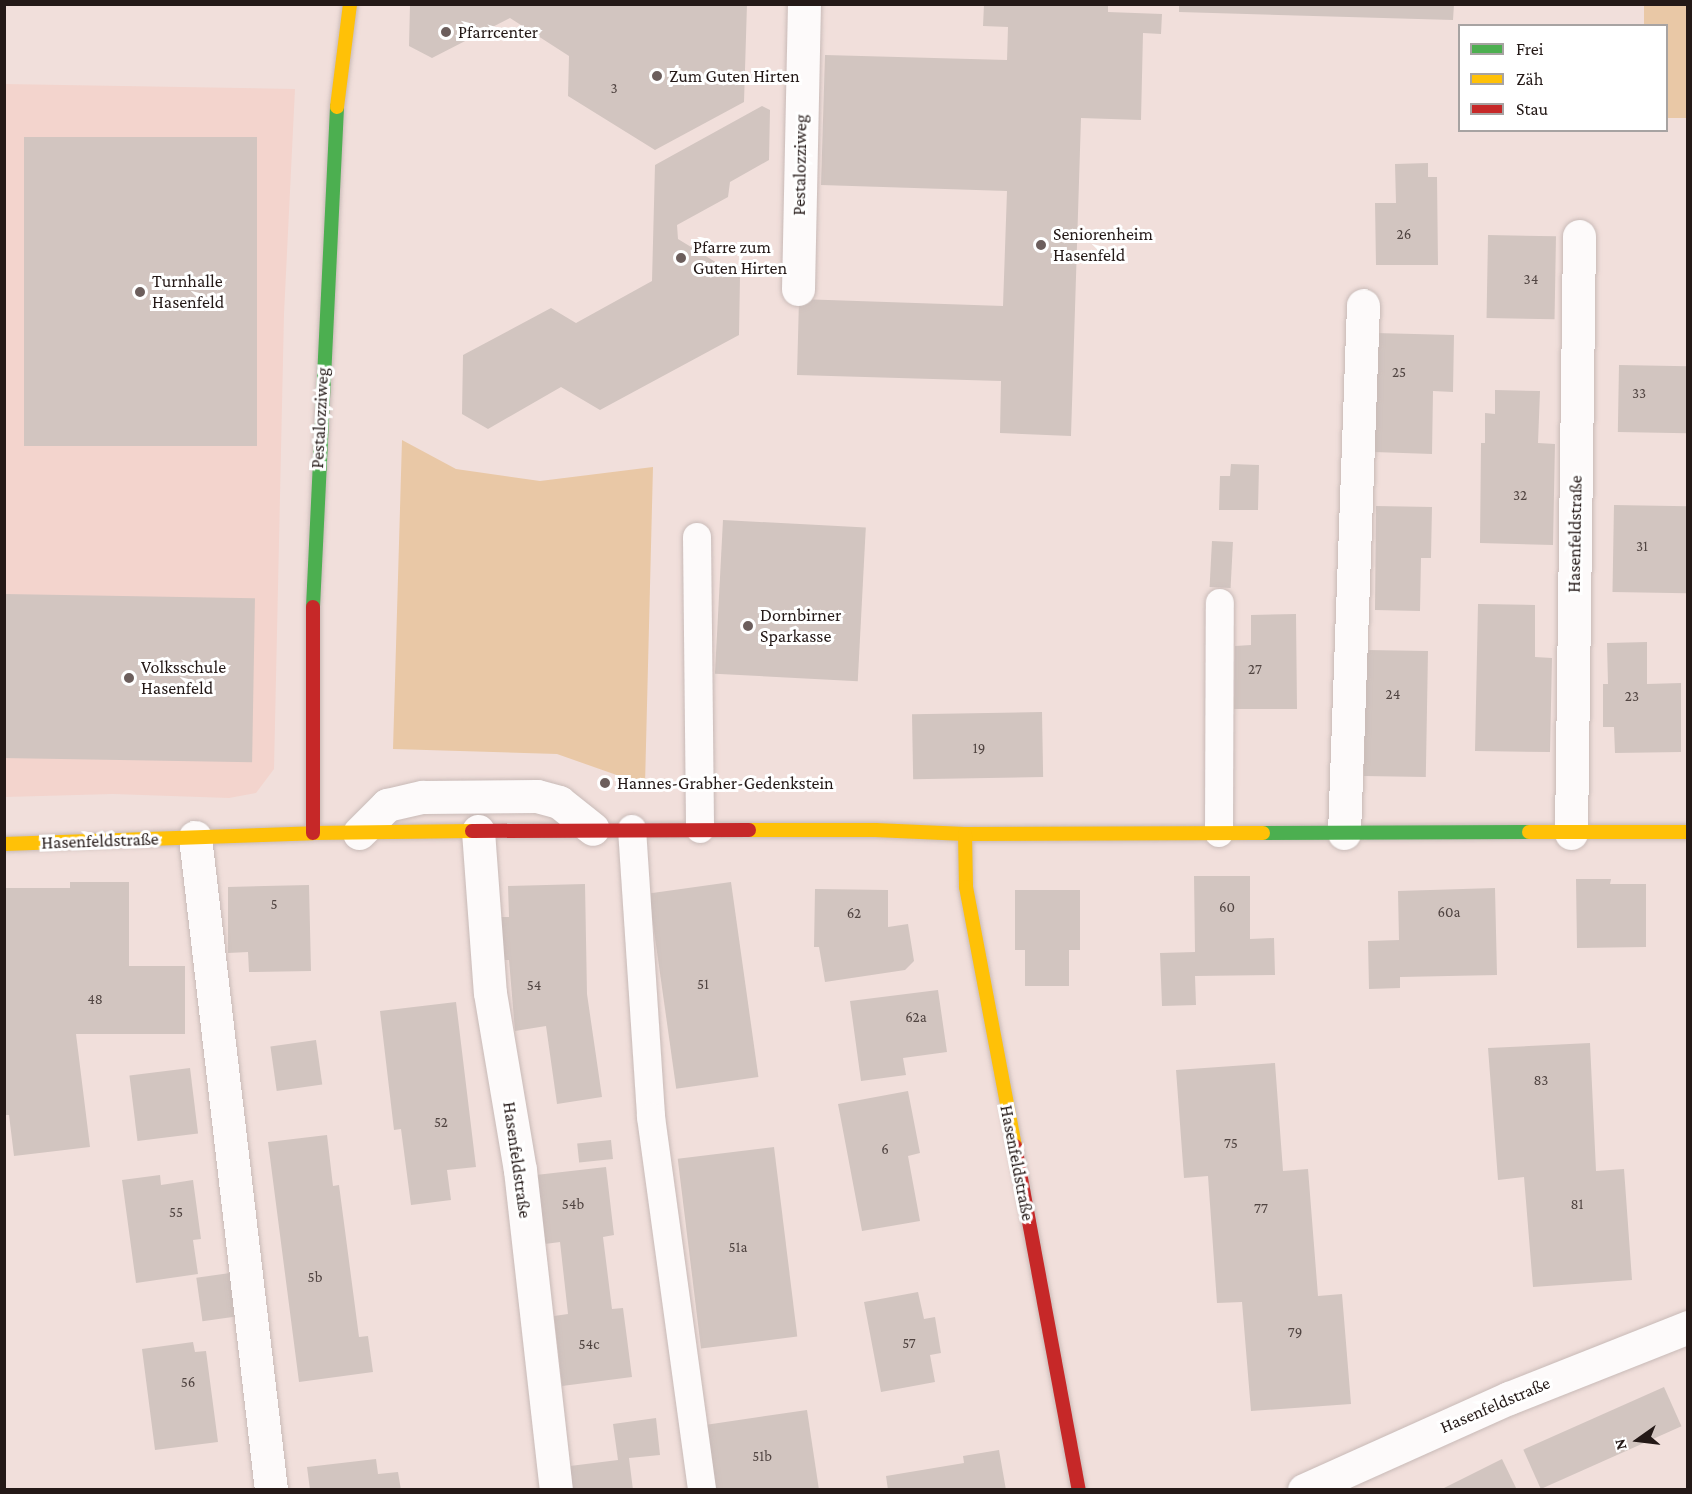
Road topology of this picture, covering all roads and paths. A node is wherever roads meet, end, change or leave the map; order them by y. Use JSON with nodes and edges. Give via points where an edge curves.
{"nodes":[{"id":1,"x":350,"y":4,"type":"edge"},
{"id":2,"x":804,"y":4,"type":"edge"},
{"id":3,"x":1579,"y":236,"type":"dead end"},
{"id":4,"x":798,"y":289,"type":"dead end"},
{"id":5,"x":1362,"y":305,"type":"dead end"},
{"id":6,"x":697,"y":537,"type":"dead end"},
{"id":7,"x":1220,"y":603,"type":"dead end"},
{"id":8,"x":593,"y":829,"type":"junction"},
{"id":9,"x":632,"y":829,"type":"junction"},
{"id":10,"x":700,"y":829,"type":"junction"},
{"id":11,"x":478,"y":831,"type":"junction"},
{"id":12,"x":1688,"y":832,"type":"edge"},
{"id":13,"x":313,"y":833,"type":"junction"},
{"id":14,"x":359,"y":833,"type":"junction"},
{"id":15,"x":1219,"y":833,"type":"junction"},
{"id":16,"x":1344,"y":833,"type":"junction"},
{"id":17,"x":1571,"y":833,"type":"junction"},
{"id":18,"x":965,"y":834,"type":"junction"},
{"id":19,"x":195,"y":837,"type":"junction"},
{"id":20,"x":4,"y":844,"type":"edge"},
{"id":21,"x":1688,"y":1327,"type":"edge"},
{"id":22,"x":271,"y":1490,"type":"edge"},
{"id":23,"x":556,"y":1490,"type":"edge"},
{"id":24,"x":702,"y":1490,"type":"edge"},
{"id":25,"x":1079,"y":1490,"type":"edge"},
{"id":26,"x":1305,"y":1490,"type":"edge"}],
"edges":[{"from":1,"to":13,"type":"street","name":"Pestalozziweg","via":[[334,129],[312,569]]},
{"from":2,"to":4,"type":"street","name":"Pestalozziweg"},
{"from":3,"to":17,"type":"street","name":"Hasenfeldstraße"},
{"from":5,"to":16,"type":"street"},
{"from":6,"to":10,"type":"lane"},
{"from":7,"to":15,"type":"lane"},
{"from":8,"to":9,"type":"street","name":"Hasenfeldstraße"},
{"from":8,"to":11,"type":"street","name":"Hasenfeldstraße"},
{"from":8,"to":14,"type":"street","via":[[559,802],[537,796],[423,797],[387,805]]},
{"from":9,"to":10,"type":"street","name":"Hasenfeldstraße"},
{"from":9,"to":24,"type":"lane","via":[[651,1117]]},
{"from":10,"to":18,"type":"street","name":"Hasenfeldstraße"},
{"from":11,"to":14,"type":"street","name":"Hasenfeldstraße"},
{"from":11,"to":23,"type":"street","name":"Hasenfeldstraße","via":[[490,993],[520,1170]]},
{"from":12,"to":17,"type":"street","name":"Hasenfeldstraße"},
{"from":13,"to":14,"type":"street","name":"Hasenfeldstraße"},
{"from":13,"to":19,"type":"street","name":"Hasenfeldstraße"},
{"from":15,"to":16,"type":"street","name":"Hasenfeldstraße"},
{"from":15,"to":18,"type":"street","name":"Hasenfeldstraße"},
{"from":16,"to":17,"type":"street","name":"Hasenfeldstraße"},
{"from":18,"to":25,"type":"street","name":"Hasenfeldstraße","via":[[968,898]]},
{"from":19,"to":20,"type":"street","name":"Hasenfeldstraße"},
{"from":19,"to":22,"type":"street"},
{"from":21,"to":26,"type":"street","name":"Hasenfeldstraße","via":[[1509,1398]]}]}
